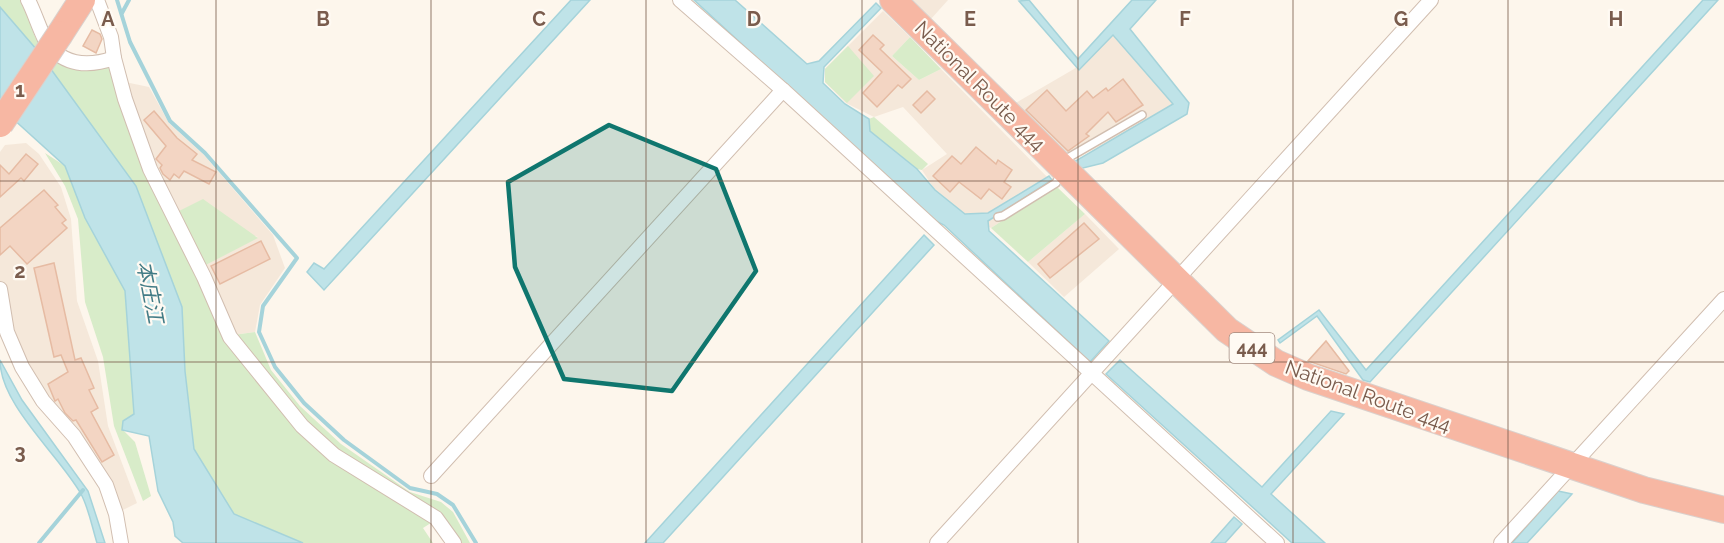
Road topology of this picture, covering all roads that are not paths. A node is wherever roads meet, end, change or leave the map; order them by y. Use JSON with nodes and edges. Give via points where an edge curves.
{"nodes":[{"id":1,"x":28,"y":0,"type":"edge"},
{"id":2,"x":82,"y":0,"type":"edge"},
{"id":3,"x":97,"y":0,"type":"edge"},
{"id":4,"x":680,"y":0,"type":"edge"},
{"id":5,"x":894,"y":0,"type":"edge"},
{"id":6,"x":1431,"y":0,"type":"edge"},
{"id":7,"x":114,"y":58,"type":"junction"},
{"id":8,"x":783,"y":90,"type":"junction"},
{"id":9,"x":1142,"y":115,"type":"dead end"},
{"id":10,"x":0,"y":124,"type":"edge"},
{"id":11,"x":1063,"y":169,"type":"junction"},
{"id":12,"x":998,"y":217,"type":"dead end"},
{"id":13,"x":1175,"y":280,"type":"junction"},
{"id":14,"x":0,"y":289,"type":"edge"},
{"id":15,"x":1724,"y":299,"type":"edge"},
{"id":16,"x":1091,"y":374,"type":"junction"},
{"id":17,"x":1572,"y":466,"type":"junction"},
{"id":18,"x":431,"y":476,"type":"dead end"},
{"id":19,"x":1724,"y":510,"type":"edge"},
{"id":20,"x":120,"y":543,"type":"edge"},
{"id":21,"x":454,"y":543,"type":"edge"},
{"id":22,"x":937,"y":543,"type":"edge"},
{"id":23,"x":1277,"y":543,"type":"edge"},
{"id":24,"x":1501,"y":543,"type":"edge"}],
"edges":[{"from":1,"to":7,"type":"street","via":[[46,42],[64,60],[93,65]]},
{"from":2,"to":10,"type":"highway","bridge":true},
{"from":3,"to":7,"type":"street","via":[[111,37]]},
{"from":4,"to":8,"type":"street"},
{"from":5,"to":11,"type":"highway","name":"National Route 444","number":"444"},
{"from":6,"to":13,"type":"street"},
{"from":7,"to":21,"type":"street","via":[[150,169],[230,337],[302,426],[334,455],[436,518]]},
{"from":8,"to":16,"type":"street"},
{"from":8,"to":18,"type":"street"},
{"from":9,"to":11,"type":"lane","via":[[1066,159]]},
{"from":11,"to":12,"type":"lane","via":[[1056,183]]},
{"from":11,"to":13,"type":"highway","name":"National Route 444","number":"444"},
{"from":13,"to":16,"type":"street"},
{"from":13,"to":17,"type":"highway","name":"National Route 444","number":"444","via":[[1227,330],[1276,363],[1365,398]]},
{"from":14,"to":20,"type":"street","via":[[7,332],[22,367],[106,485]]},
{"from":15,"to":17,"type":"street"},
{"from":16,"to":22,"type":"street"},
{"from":16,"to":23,"type":"street"},
{"from":17,"to":19,"type":"highway","name":"National Route 444","number":"444","via":[[1644,490]]},
{"from":17,"to":24,"type":"street"}]}
